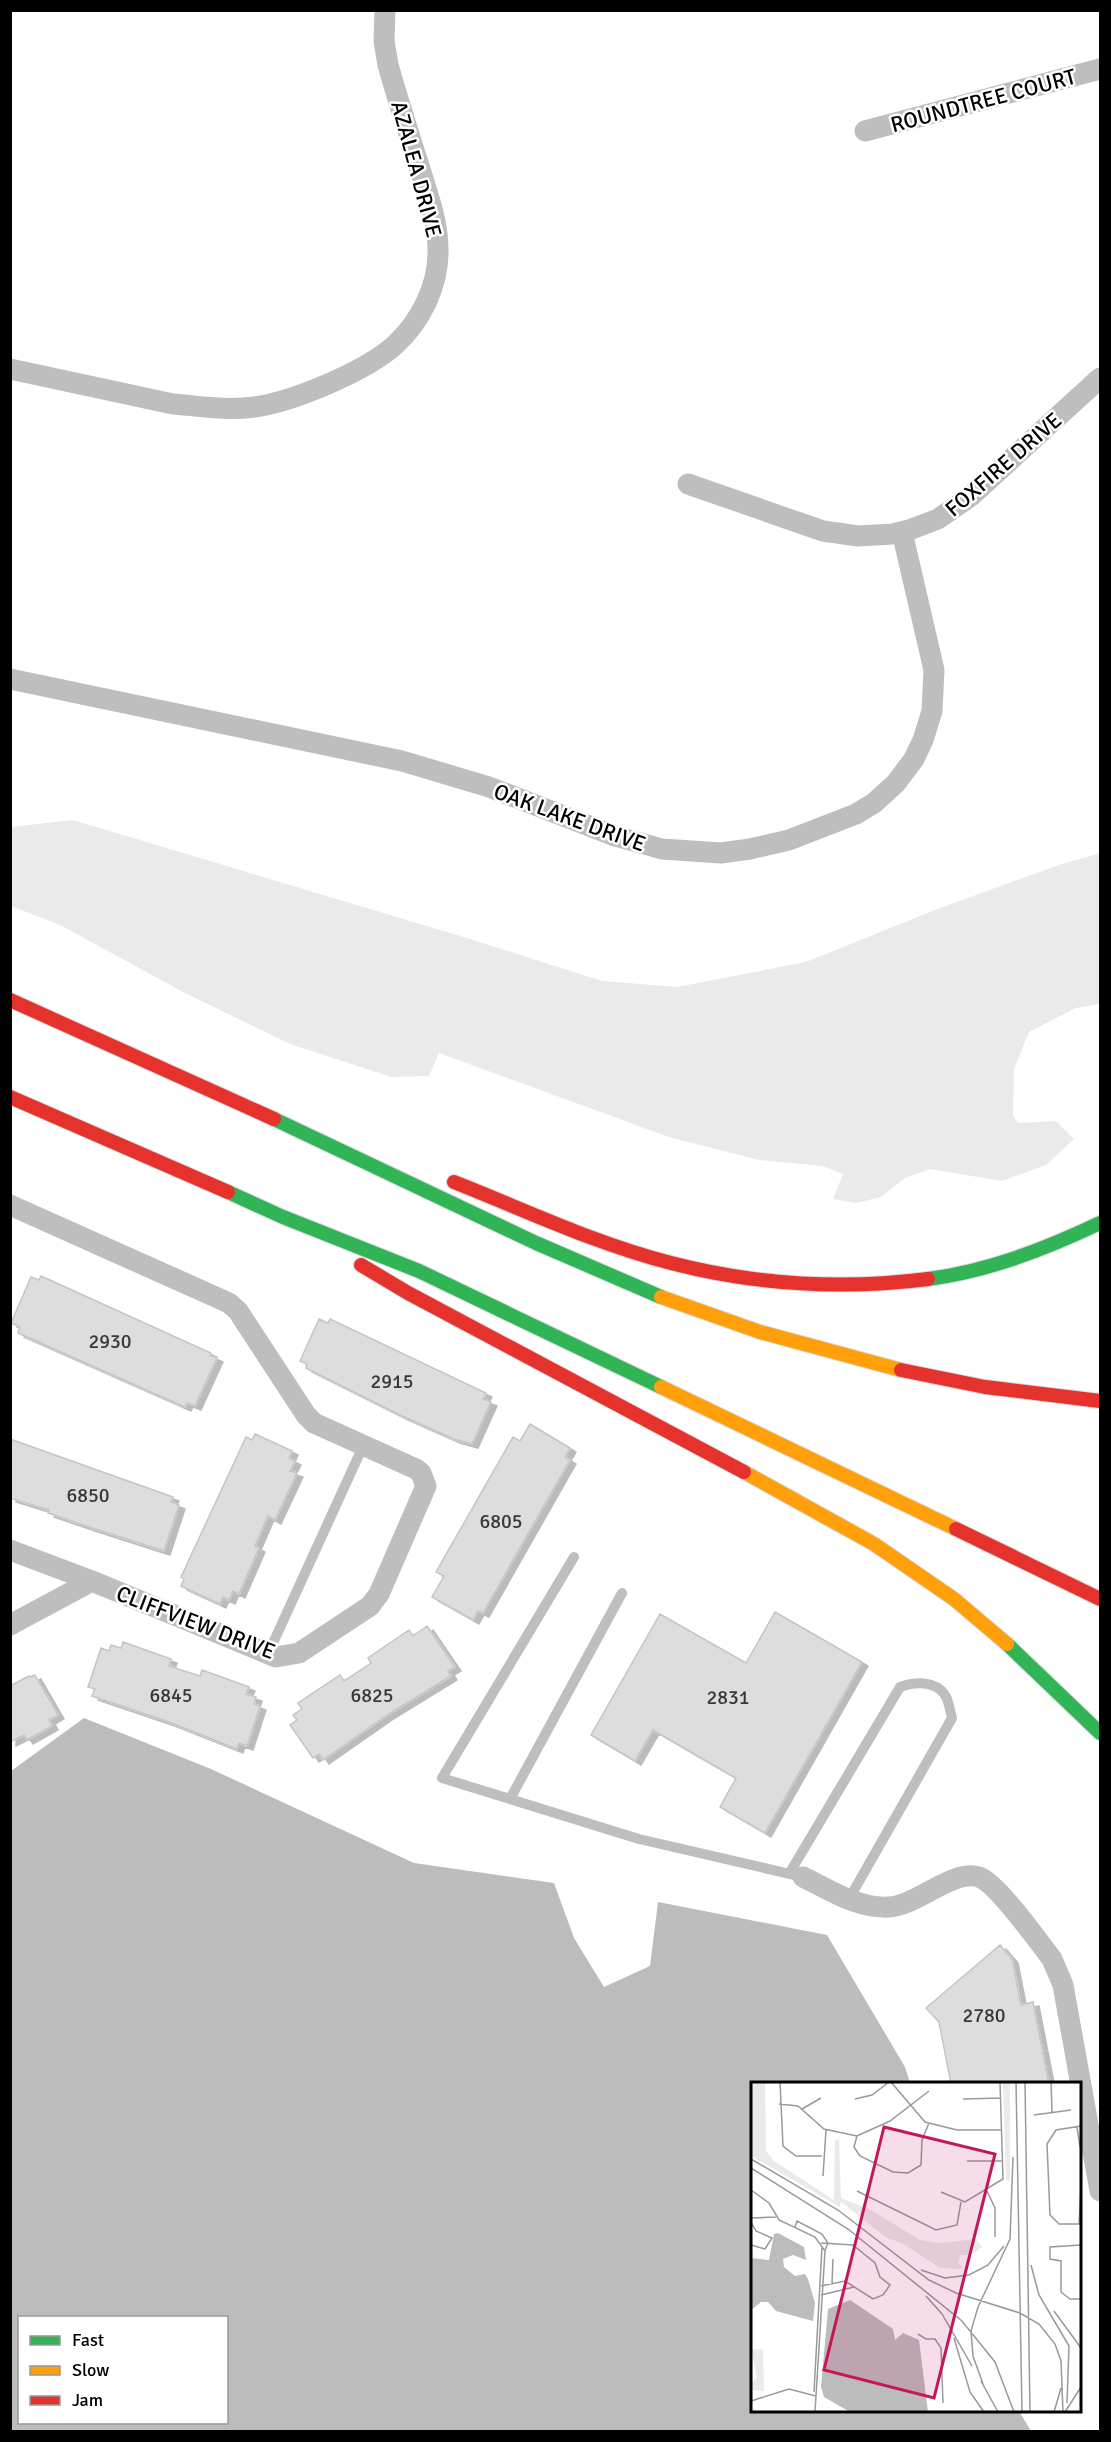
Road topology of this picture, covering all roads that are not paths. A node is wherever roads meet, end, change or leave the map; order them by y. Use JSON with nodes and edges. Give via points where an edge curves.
{"nodes":[{"id":1,"x":385,"y":10,"type":"edge"},
{"id":2,"x":1101,"y":69,"type":"edge"},
{"id":3,"x":865,"y":131,"type":"dead end"},
{"id":4,"x":10,"y":369,"type":"edge"},
{"id":5,"x":1101,"y":378,"type":"edge"},
{"id":6,"x":688,"y":484,"type":"dead end"},
{"id":7,"x":902,"y":532,"type":"junction"},
{"id":8,"x":10,"y":680,"type":"edge"},
{"id":9,"x":10,"y":1000,"type":"edge"},
{"id":10,"x":211,"y":1089,"type":"junction"},
{"id":11,"x":10,"y":1097,"type":"edge"},
{"id":12,"x":375,"y":1152,"type":"dead end"},
{"id":13,"x":440,"y":1177,"type":"dead end"},
{"id":14,"x":10,"y":1205,"type":"edge"},
{"id":15,"x":283,"y":1217,"type":"junction"},
{"id":16,"x":1101,"y":1223,"type":"edge"},
{"id":17,"x":1101,"y":1401,"type":"edge"},
{"id":18,"x":364,"y":1444,"type":"junction"},
{"id":19,"x":10,"y":1550,"type":"edge"},
{"id":20,"x":574,"y":1557,"type":"dead end"},
{"id":21,"x":92,"y":1581,"type":"junction"},
{"id":22,"x":622,"y":1593,"type":"dead end"},
{"id":23,"x":1101,"y":1599,"type":"edge"},
{"id":24,"x":10,"y":1625,"type":"edge"},
{"id":25,"x":268,"y":1654,"type":"junction"},
{"id":26,"x":1097,"y":1739,"type":"edge"},
{"id":27,"x":510,"y":1799,"type":"junction"},
{"id":28,"x":796,"y":1875,"type":"junction"},
{"id":29,"x":849,"y":1899,"type":"junction"},
{"id":30,"x":1081,"y":2082,"type":"edge"},
{"id":31,"x":1081,"y":2083,"type":"edge"},
{"id":32,"x":1101,"y":2191,"type":"edge"}],
"edges":[{"from":1,"to":4,"type":"street","name":"AZALEA DRIVE","via":[[388,65],[435,220],[438,249],[437,269],[425,307],[395,346],[333,382],[295,398],[234,409],[173,404]]},
{"from":2,"to":3,"type":"street","name":"ROUNDTREE COURT"},
{"from":5,"to":7,"type":"street","name":"FOXFIRE DRIVE","via":[[958,506],[939,519]]},
{"from":6,"to":7,"type":"street","name":"FOXFIRE DRIVE","via":[[823,531],[858,536]]},
{"from":7,"to":8,"type":"street","name":"OAK LAKE DRIVE","via":[[934,670],[932,711],[915,759],[896,783],[856,814],[798,837],[750,849],[721,853],[662,849],[615,836],[489,787],[402,761]]},
{"from":9,"to":10,"type":"highway"},
{"from":10,"to":12,"type":"highway"},
{"from":10,"to":17,"type":"highway","via":[[562,1255],[728,1321],[893,1369],[996,1389]]},
{"from":11,"to":15,"type":"highway"},
{"from":13,"to":16,"type":"highway","via":[[671,1263],[726,1276],[791,1284],[878,1284],[968,1272],[1044,1250]]},
{"from":14,"to":18,"type":"street","via":[[229,1303],[244,1319],[306,1415],[322,1428]]},
{"from":15,"to":23,"type":"highway","via":[[419,1270]]},
{"from":15,"to":26,"type":"highway","via":[[408,1293],[858,1533],[925,1577],[986,1626]]},
{"from":18,"to":25,"type":"lane"},
{"from":18,"to":25,"type":"street","name":"CLIFFVIEW DRIVE","via":[[416,1469],[426,1486],[379,1594],[370,1606],[299,1653],[276,1657]]},
{"from":19,"to":21,"type":"street","name":"CLIFFVIEW DRIVE"},
{"from":20,"to":27,"type":"lane","via":[[442,1778]]},
{"from":21,"to":24,"type":"street","name":"CLIFFVIEW DRIVE"},
{"from":21,"to":25,"type":"street","name":"CLIFFVIEW DRIVE"},
{"from":22,"to":27,"type":"lane"},
{"from":27,"to":28,"type":"lane","via":[[639,1839]]},
{"from":28,"to":29,"type":"street"},
{"from":28,"to":29,"type":"lane","via":[[900,1687],[915,1682],[932,1686],[944,1694],[952,1718]]},
{"from":29,"to":30,"type":"street","via":[[867,1906],[891,1907],[913,1902],[958,1878],[972,1876],[994,1888],[1058,1969]]},
{"from":31,"to":32,"type":"street"}]}
